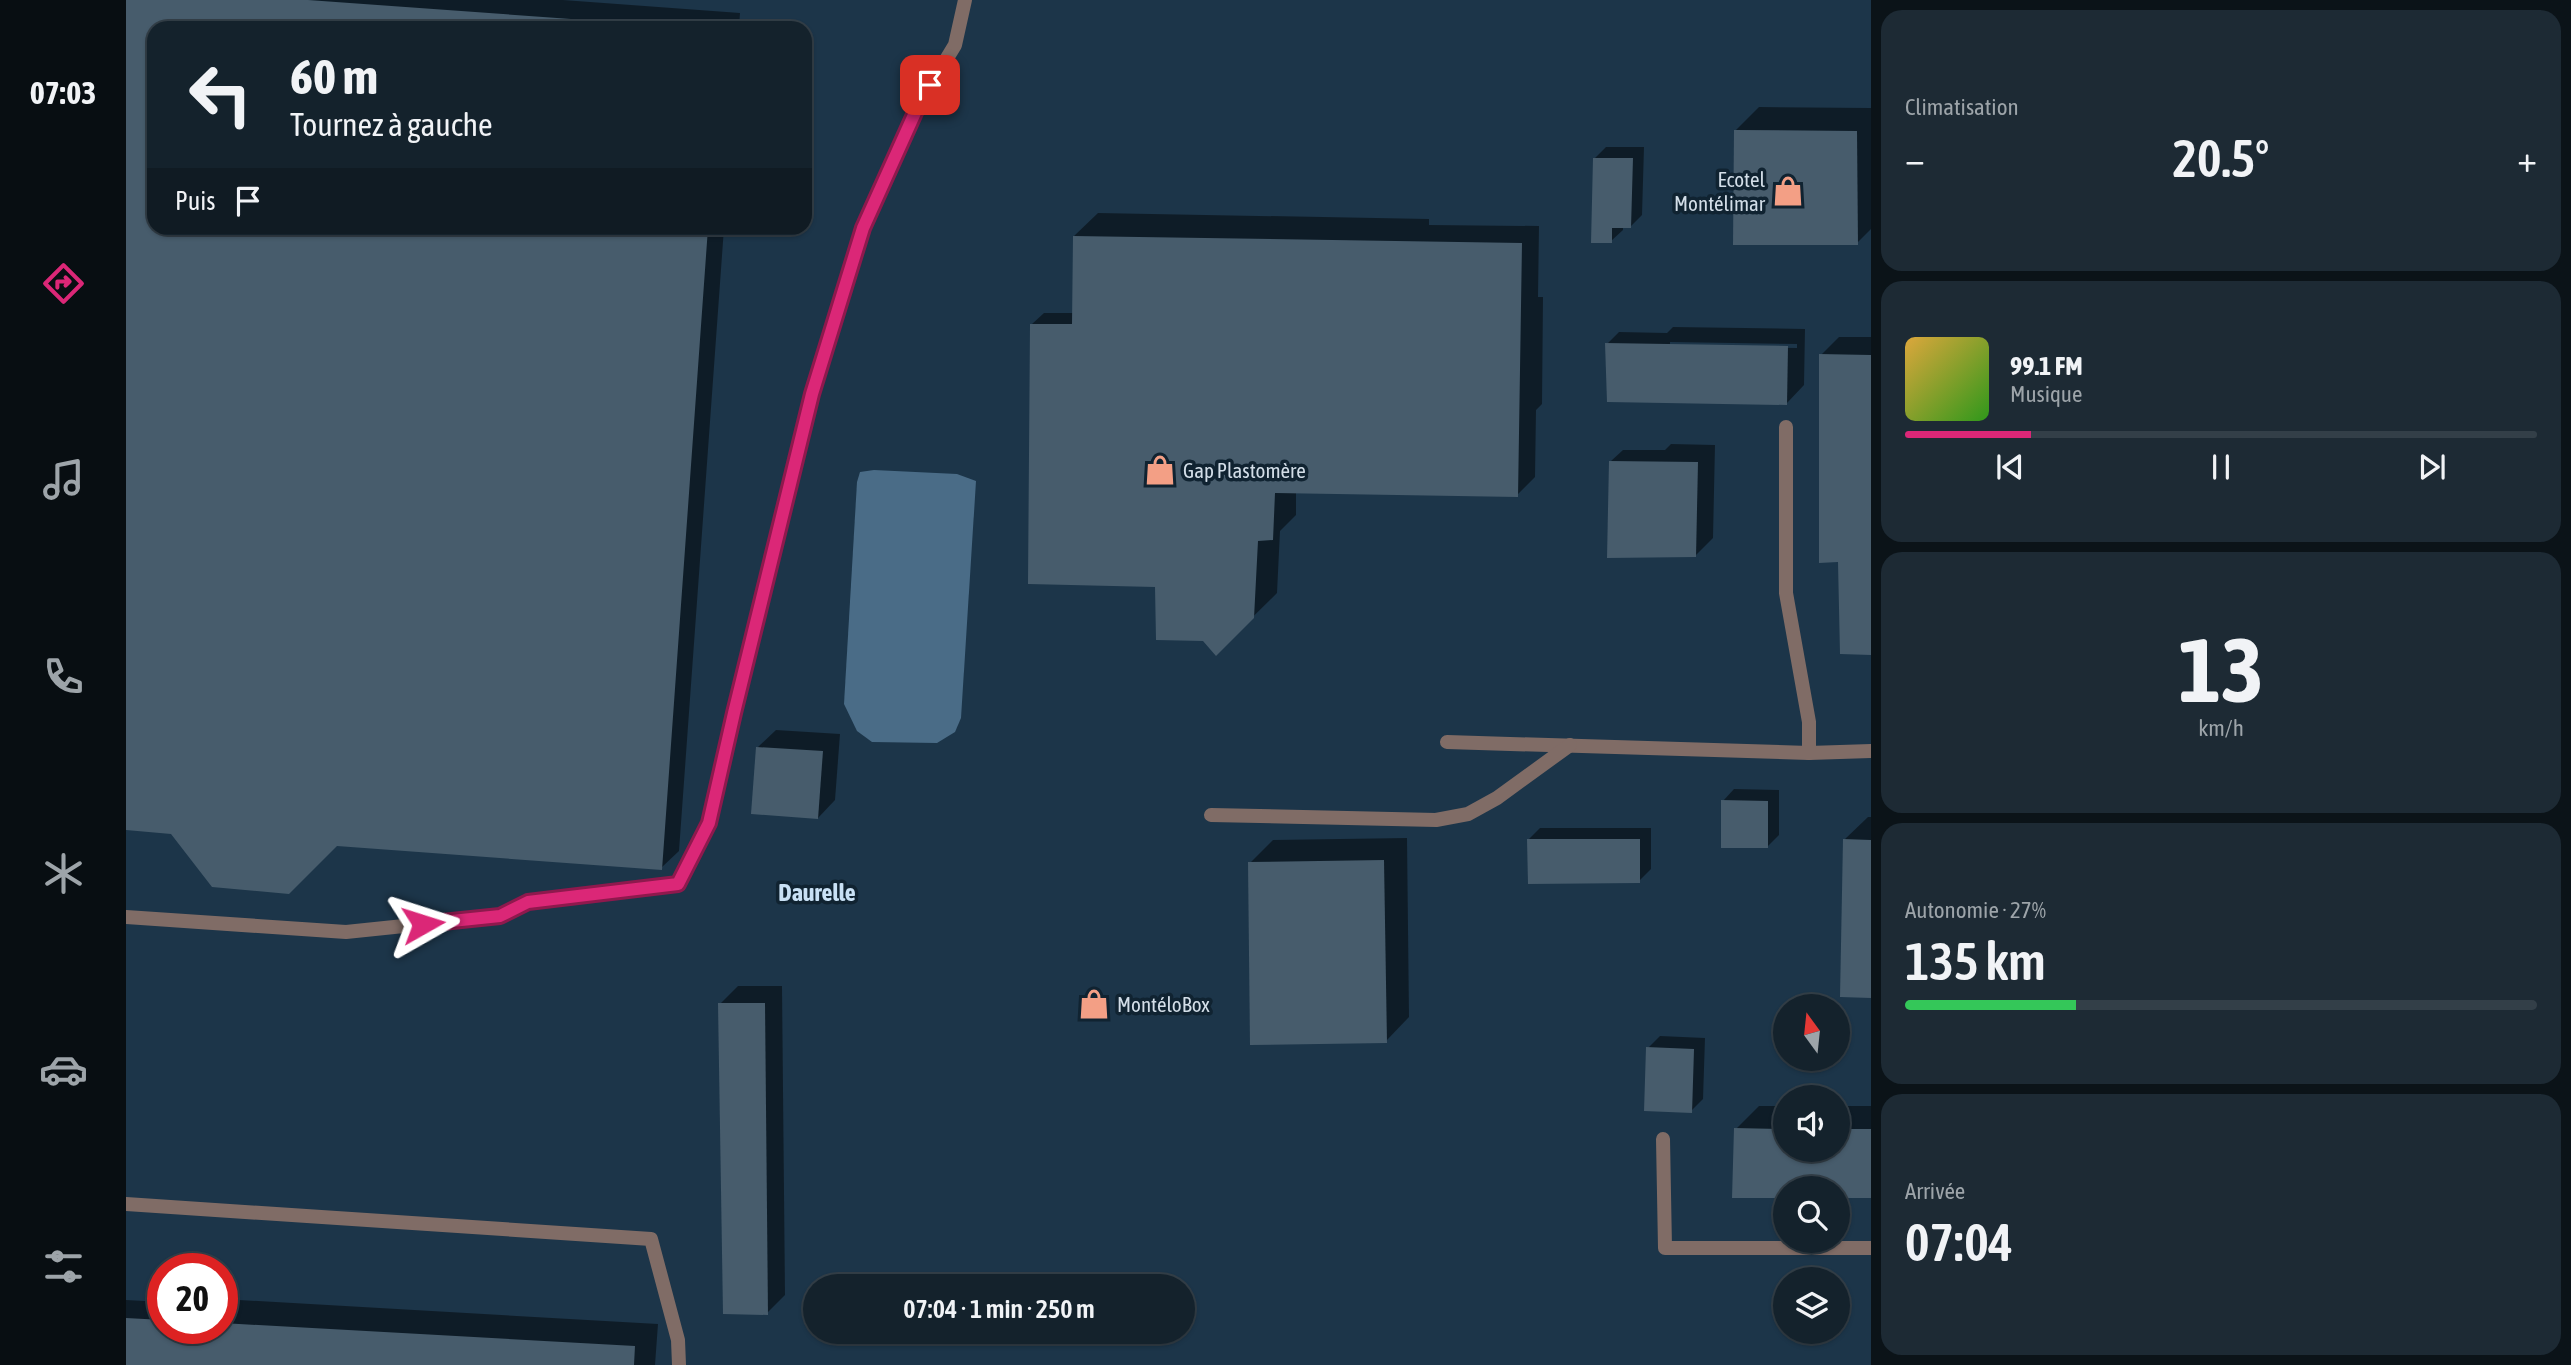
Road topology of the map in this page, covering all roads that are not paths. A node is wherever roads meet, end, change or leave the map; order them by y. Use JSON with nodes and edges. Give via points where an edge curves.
{"nodes":[{"id":1,"x":965,"y":0,"type":"edge"},
{"id":2,"x":1786,"y":427,"type":"dead end"},
{"id":3,"x":1447,"y":743,"type":"dead end"},
{"id":4,"x":1570,"y":745,"type":"junction"},
{"id":5,"x":1871,"y":751,"type":"edge"},
{"id":6,"x":1809,"y":753,"type":"junction"},
{"id":7,"x":1211,"y":816,"type":"dead end"},
{"id":8,"x":126,"y":916,"type":"edge"},
{"id":9,"x":1663,"y":1139,"type":"dead end"},
{"id":10,"x":126,"y":1204,"type":"edge"},
{"id":11,"x":1871,"y":1248,"type":"edge"},
{"id":12,"x":679,"y":1365,"type":"edge"}],
"edges":[{"from":1,"to":8,"type":"lane","via":[[955,45],[918,106],[863,228],[812,394],[709,823],[678,884],[528,902],[500,916],[346,932]]},
{"from":2,"to":6,"type":"lane","via":[[1786,593],[1809,722]]},
{"from":3,"to":4,"type":"lane"},
{"from":4,"to":6,"type":"lane"},
{"from":4,"to":7,"type":"lane","via":[[1468,814],[1436,820]]},
{"from":5,"to":6,"type":"lane"},
{"from":9,"to":11,"type":"lane","via":[[1665,1248]]},
{"from":10,"to":12,"type":"lane","via":[[651,1239],[678,1340]]}]}
